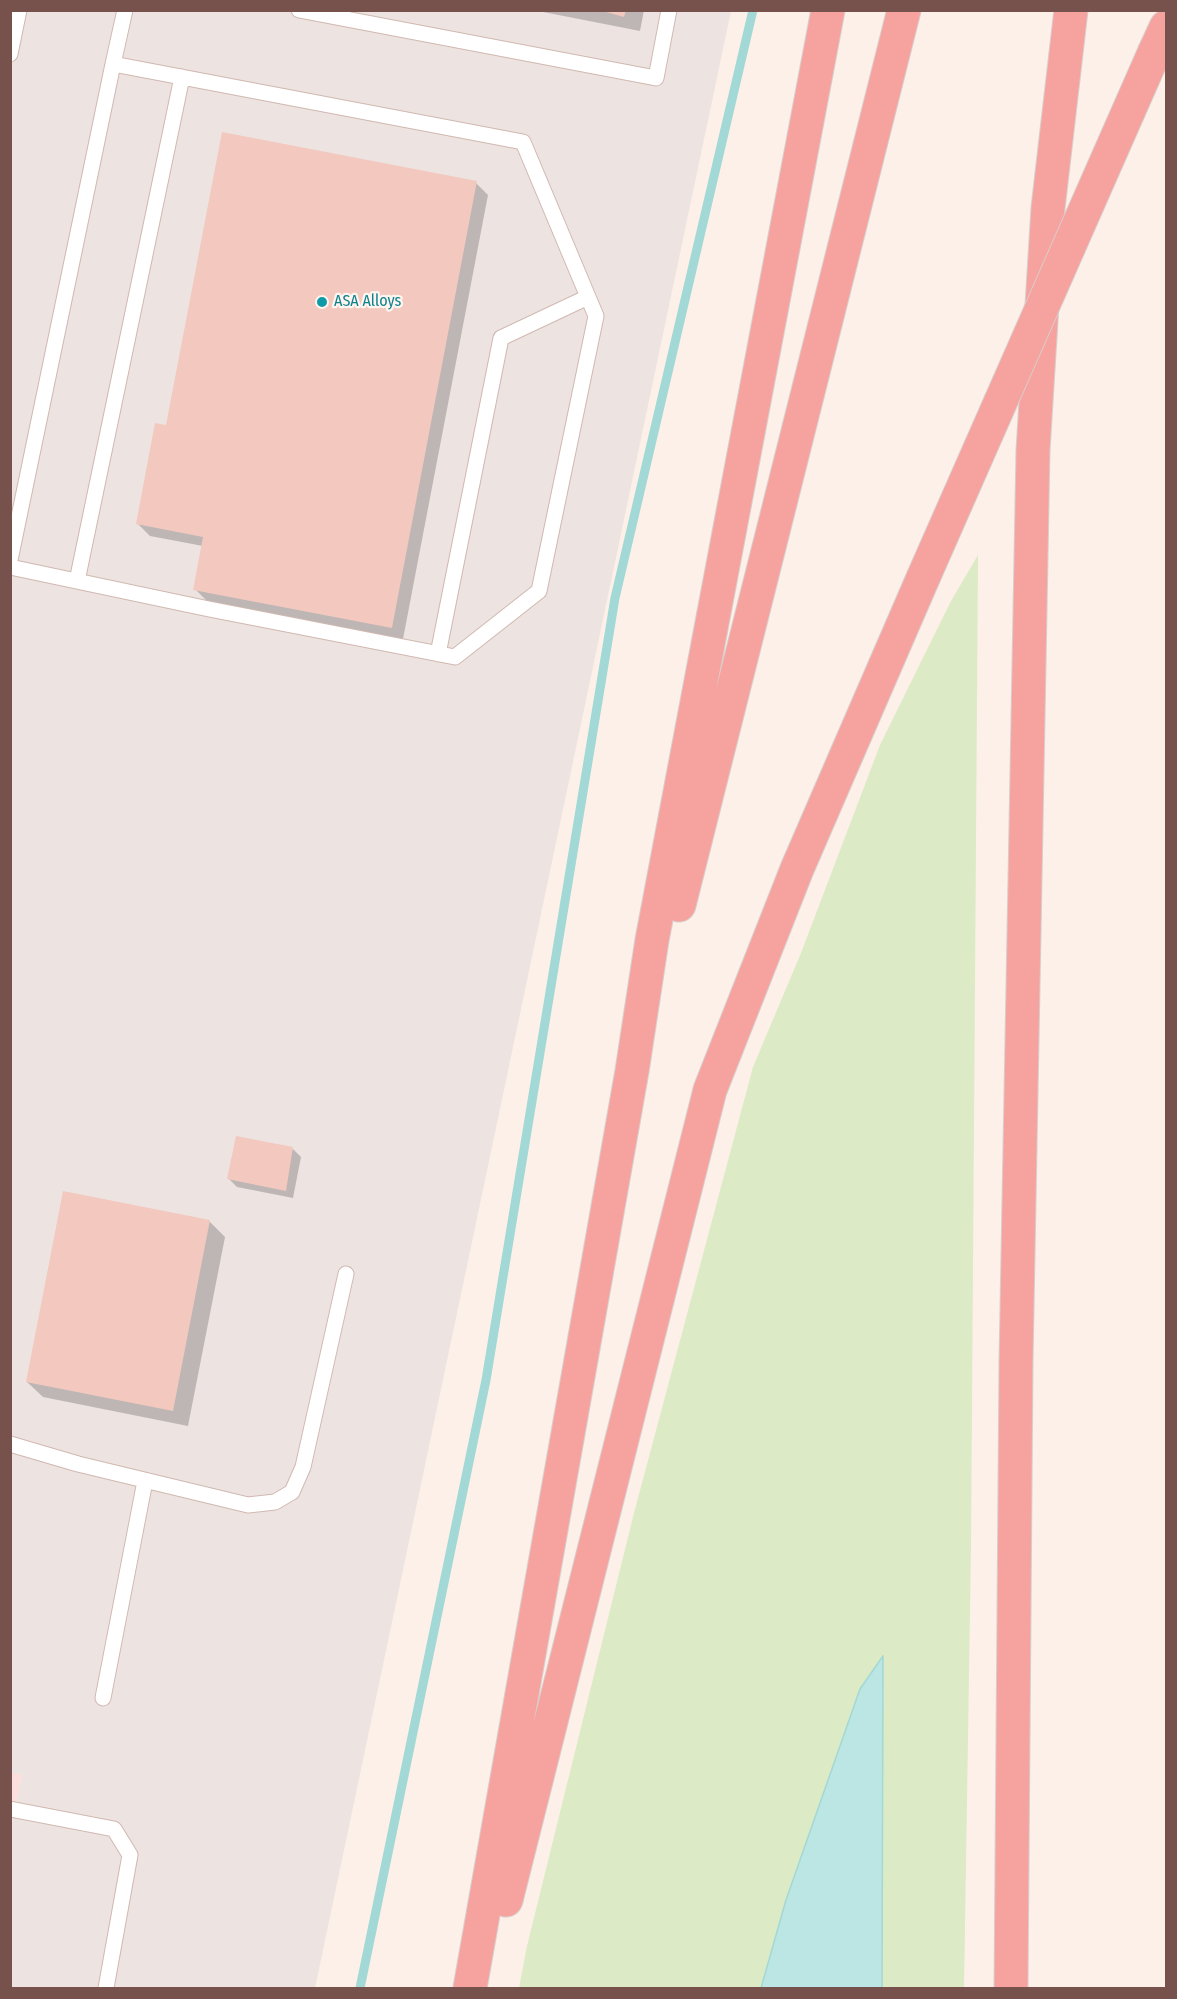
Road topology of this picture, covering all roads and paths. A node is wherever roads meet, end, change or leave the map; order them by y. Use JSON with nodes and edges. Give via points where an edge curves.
{"nodes":[{"id":1,"x":19,"y":10,"type":"edge"},
{"id":2,"x":125,"y":10,"type":"edge"},
{"id":3,"x":299,"y":10,"type":"edge"},
{"id":4,"x":669,"y":10,"type":"edge"},
{"id":5,"x":828,"y":10,"type":"edge"},
{"id":6,"x":904,"y":10,"type":"edge"},
{"id":7,"x":1071,"y":10,"type":"edge"},
{"id":8,"x":1161,"y":39,"type":"edge"},
{"id":9,"x":10,"y":54,"type":"edge"},
{"id":10,"x":113,"y":64,"type":"junction"},
{"id":11,"x":182,"y":77,"type":"junction"},
{"id":12,"x":588,"y":297,"type":"junction"},
{"id":13,"x":10,"y":560,"type":"edge"},
{"id":14,"x":10,"y":567,"type":"edge"},
{"id":15,"x":76,"y":581,"type":"junction"},
{"id":16,"x":438,"y":654,"type":"junction"},
{"id":17,"x":632,"y":1071,"type":"junction"},
{"id":18,"x":346,"y":1274,"type":"dead end"},
{"id":19,"x":10,"y":1444,"type":"edge"},
{"id":20,"x":146,"y":1481,"type":"junction"},
{"id":21,"x":103,"y":1698,"type":"dead end"},
{"id":22,"x":10,"y":1809,"type":"edge"},
{"id":23,"x":106,"y":1989,"type":"edge"},
{"id":24,"x":470,"y":1989,"type":"edge"},
{"id":25,"x":484,"y":1989,"type":"edge"},
{"id":26,"x":1011,"y":1989,"type":"edge"}],
"edges":[{"from":1,"to":9,"type":"lane"},
{"from":2,"to":10,"type":"lane"},
{"from":3,"to":4,"type":"lane","via":[[656,78]]},
{"from":5,"to":17,"type":"highway","via":[[654,928]]},
{"from":6,"to":17,"type":"highway","via":[[674,927]]},
{"from":7,"to":26,"type":"highway","via":[[1048,207],[1033,450],[1016,1349]]},
{"from":8,"to":25,"type":"highway","bridge":true,"via":[[797,869],[710,1090]]},
{"from":10,"to":11,"type":"lane"},
{"from":10,"to":13,"type":"lane"},
{"from":11,"to":12,"type":"lane","via":[[523,142]]},
{"from":11,"to":15,"type":"lane"},
{"from":12,"to":16,"type":"lane","via":[[501,338]]},
{"from":12,"to":16,"type":"lane","via":[[596,315],[539,591],[455,657]]},
{"from":14,"to":15,"type":"lane"},
{"from":15,"to":16,"type":"lane"},
{"from":17,"to":24,"type":"highway"},
{"from":18,"to":20,"type":"lane","via":[[303,1467],[292,1492],[275,1502],[248,1504]]},
{"from":19,"to":20,"type":"lane"},
{"from":20,"to":21,"type":"lane"},
{"from":22,"to":23,"type":"lane","via":[[114,1828],[130,1855]]}]}
